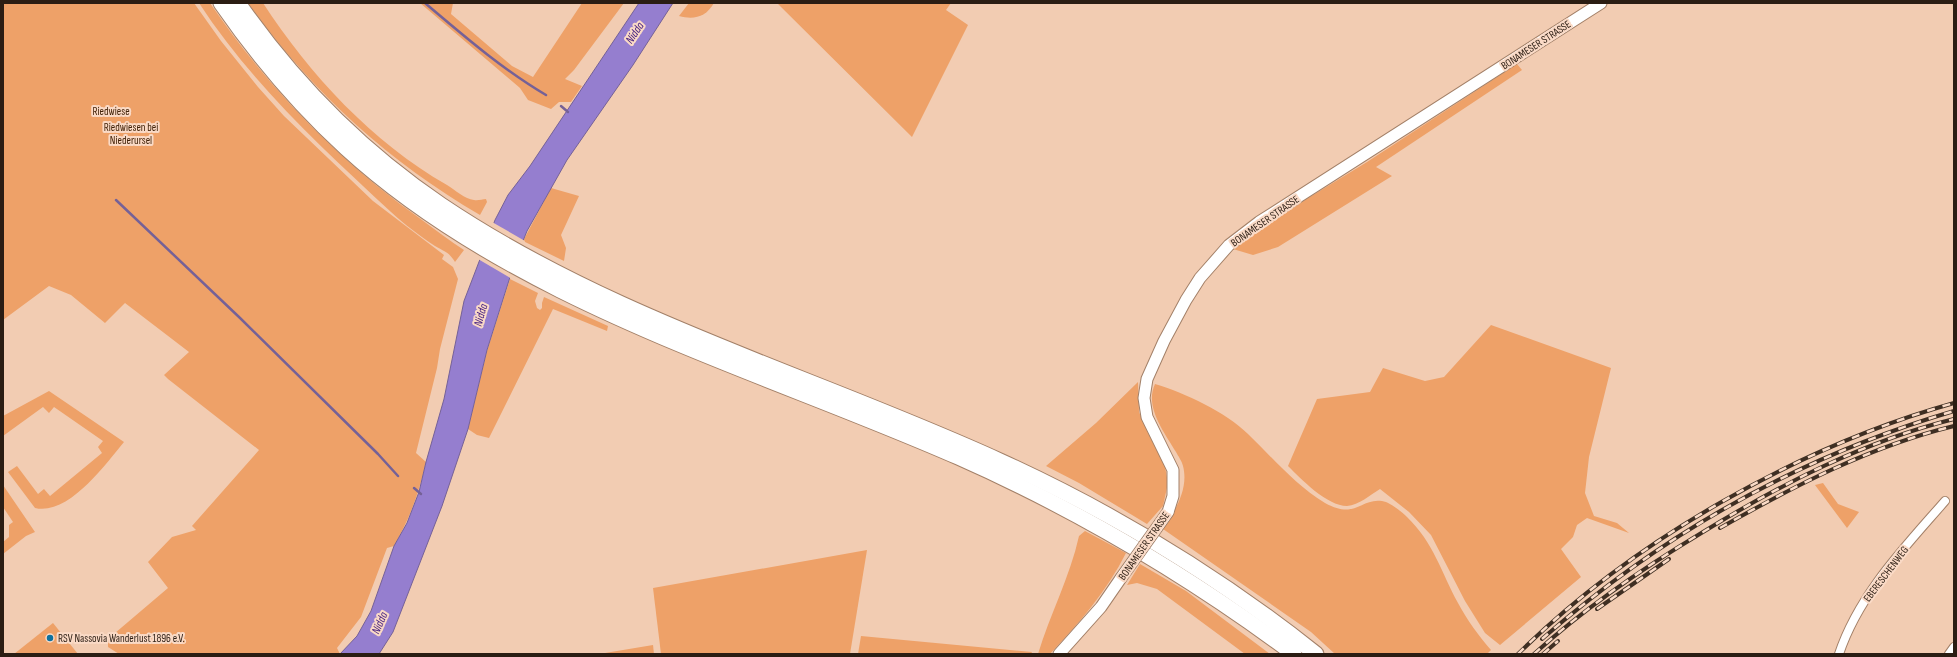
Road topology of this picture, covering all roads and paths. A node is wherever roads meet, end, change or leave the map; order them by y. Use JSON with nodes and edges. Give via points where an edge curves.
{"nodes":[{"id":1,"x":221,"y":3,"type":"edge"},
{"id":2,"x":238,"y":3,"type":"edge"},
{"id":3,"x":1601,"y":3,"type":"edge"},
{"id":4,"x":476,"y":235,"type":"junction"},
{"id":5,"x":521,"y":261,"type":"junction"},
{"id":6,"x":1945,"y":501,"type":"dead end"},
{"id":7,"x":1954,"y":647,"type":"edge"},
{"id":8,"x":1059,"y":654,"type":"edge"},
{"id":9,"x":1294,"y":654,"type":"edge"},
{"id":10,"x":1316,"y":654,"type":"edge"},
{"id":11,"x":1839,"y":654,"type":"edge"},
{"id":12,"x":1949,"y":654,"type":"edge"}],
"edges":[{"from":1,"to":4,"type":"highway","via":[[270,67],[308,111],[346,148],[417,205]]},
{"from":2,"to":4,"type":"highway","via":[[275,54],[318,102],[356,138]]},
{"from":3,"to":8,"type":"street","name":"BONAMESER STRASSE","bridge":true,"via":[[1259,222],[1234,241],[1211,265],[1182,307],[1155,358],[1145,386],[1145,408],[1149,422],[1173,470],[1173,496],[1168,512],[1101,607]]},
{"from":4,"to":5,"type":"highway"},
{"from":5,"to":9,"type":"highway","via":[[606,312],[668,340],[950,454],[1071,511],[1166,566]]},
{"from":5,"to":10,"type":"highway","via":[[576,282],[677,328],[923,427],[1073,496],[1176,556]]},
{"from":6,"to":11,"type":"street","name":"EBERESCHENWEG","via":[[1888,567],[1857,614]]},
{"from":7,"to":12,"type":"street"}]}
